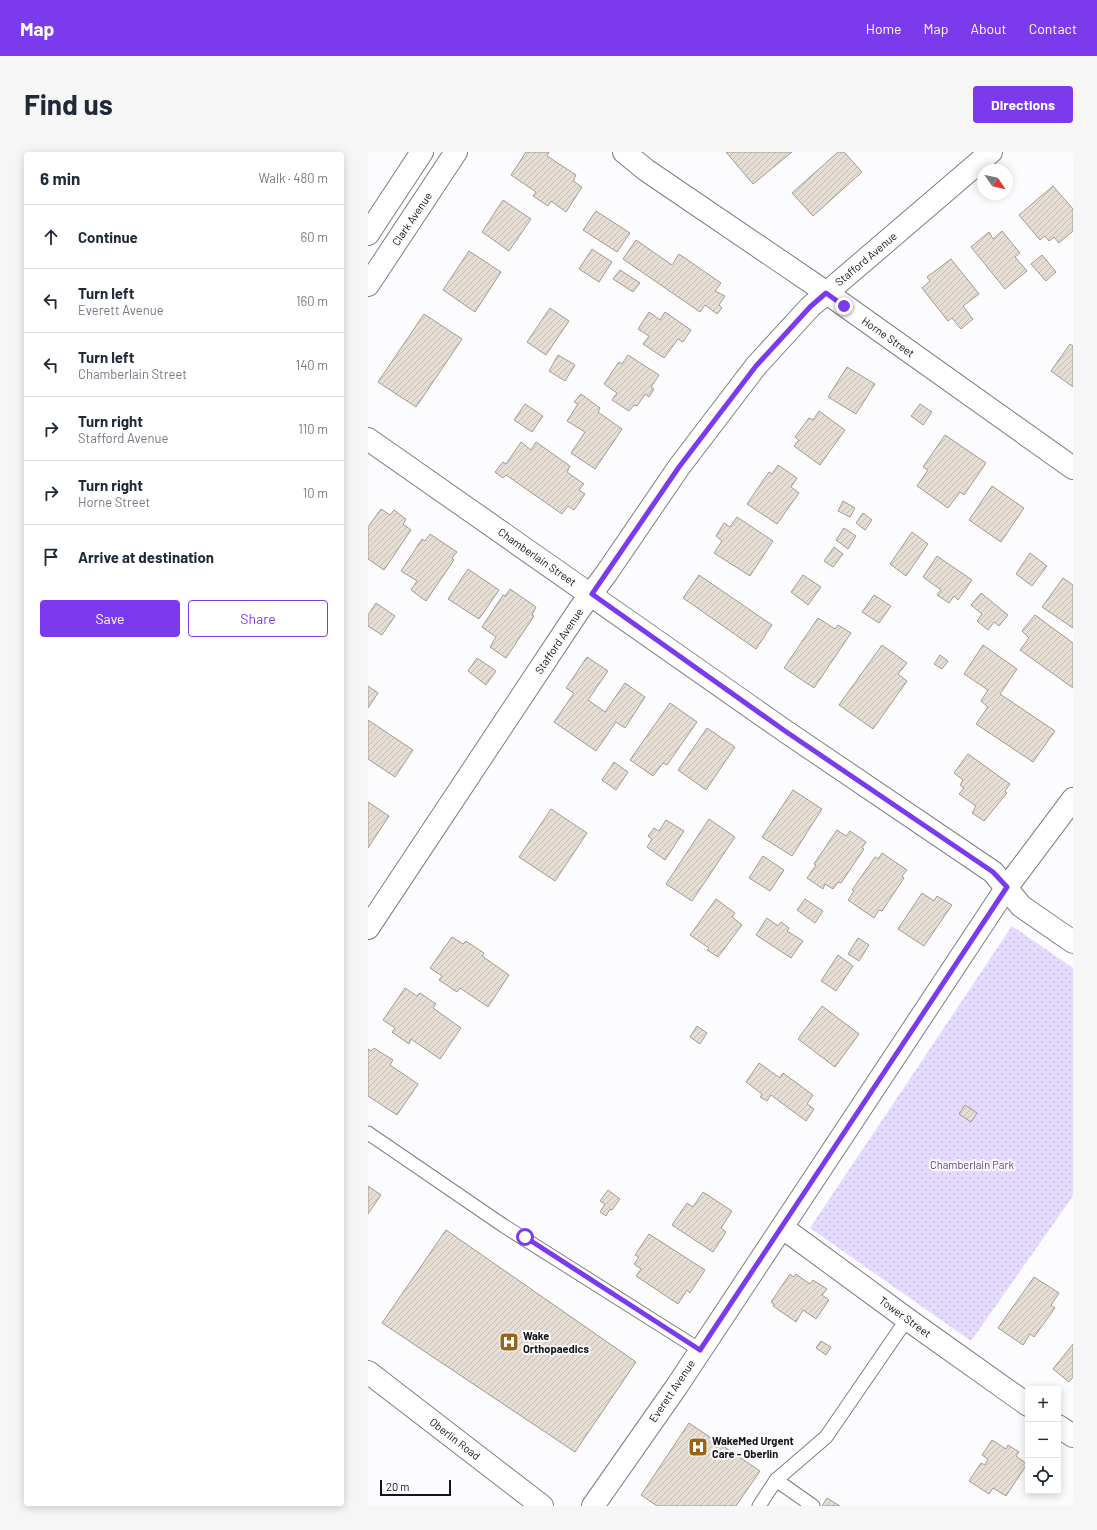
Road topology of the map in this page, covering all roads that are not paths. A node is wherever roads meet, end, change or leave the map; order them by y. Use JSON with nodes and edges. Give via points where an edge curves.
{"nodes":[{"id":1,"x":422,"y":152,"type":"edge"},
{"id":2,"x":456,"y":152,"type":"edge"},
{"id":3,"x":624,"y":152,"type":"edge"},
{"id":4,"x":992,"y":152,"type":"edge"},
{"id":5,"x":368,"y":234,"type":"edge"},
{"id":6,"x":368,"y":285,"type":"edge"},
{"id":7,"x":826,"y":293,"type":"junction"},
{"id":8,"x":368,"y":439,"type":"edge"},
{"id":9,"x":1073,"y":468,"type":"edge"},
{"id":10,"x":592,"y":594,"type":"junction"},
{"id":11,"x":1073,"y":799,"type":"edge"},
{"id":12,"x":1007,"y":887,"type":"junction"},
{"id":13,"x":368,"y":928,"type":"edge"},
{"id":14,"x":1073,"y":942,"type":"edge"},
{"id":15,"x":368,"y":1133,"type":"edge"},
{"id":16,"x":783,"y":1228,"type":"junction"},
{"id":17,"x":907,"y":1319,"type":"junction"},
{"id":18,"x":700,"y":1350,"type":"junction"},
{"id":19,"x":368,"y":1372,"type":"edge"},
{"id":20,"x":1025,"y":1403,"type":"edge"},
{"id":21,"x":1061,"y":1428,"type":"edge"},
{"id":22,"x":1073,"y":1436,"type":"edge"},
{"id":23,"x":776,"y":1480,"type":"junction"},
{"id":24,"x":542,"y":1506,"type":"edge"},
{"id":25,"x":593,"y":1506,"type":"edge"},
{"id":26,"x":759,"y":1506,"type":"edge"},
{"id":27,"x":814,"y":1506,"type":"edge"}],
"edges":[{"from":1,"to":5,"type":"street"},
{"from":2,"to":6,"type":"street","name":"Clark Avenue"},
{"from":3,"to":7,"type":"street","name":"Horne Street","via":[[646,170]]},
{"from":4,"to":7,"type":"street","name":"Stafford Avenue"},
{"from":7,"to":9,"type":"street","name":"Horne Street"},
{"from":7,"to":10,"type":"street","name":"Stafford Avenue","via":[[756,366],[679,467]]},
{"from":8,"to":10,"type":"street","name":"Chamberlain Street"},
{"from":10,"to":12,"type":"street","name":"Chamberlain Street","via":[[785,731],[993,872]]},
{"from":10,"to":13,"type":"street","name":"Stafford Avenue"},
{"from":11,"to":12,"type":"street","name":"Everett Avenue"},
{"from":12,"to":14,"type":"street","name":"Chamberlain Street","via":[[1021,906]]},
{"from":12,"to":16,"type":"street","name":"Everett Avenue"},
{"from":15,"to":18,"type":"lane","via":[[504,1226]]},
{"from":16,"to":17,"type":"street","name":"Tower Street"},
{"from":16,"to":18,"type":"street","name":"Everett Avenue"},
{"from":17,"to":20,"type":"street","name":"Tower Street"},
{"from":17,"to":23,"type":"lane","via":[[826,1438]]},
{"from":18,"to":25,"type":"street","name":"Everett Avenue"},
{"from":19,"to":24,"type":"street","name":"Oberlin Road"},
{"from":21,"to":22,"type":"street"},
{"from":23,"to":26,"type":"lane"},
{"from":23,"to":27,"type":"lane"}]}
